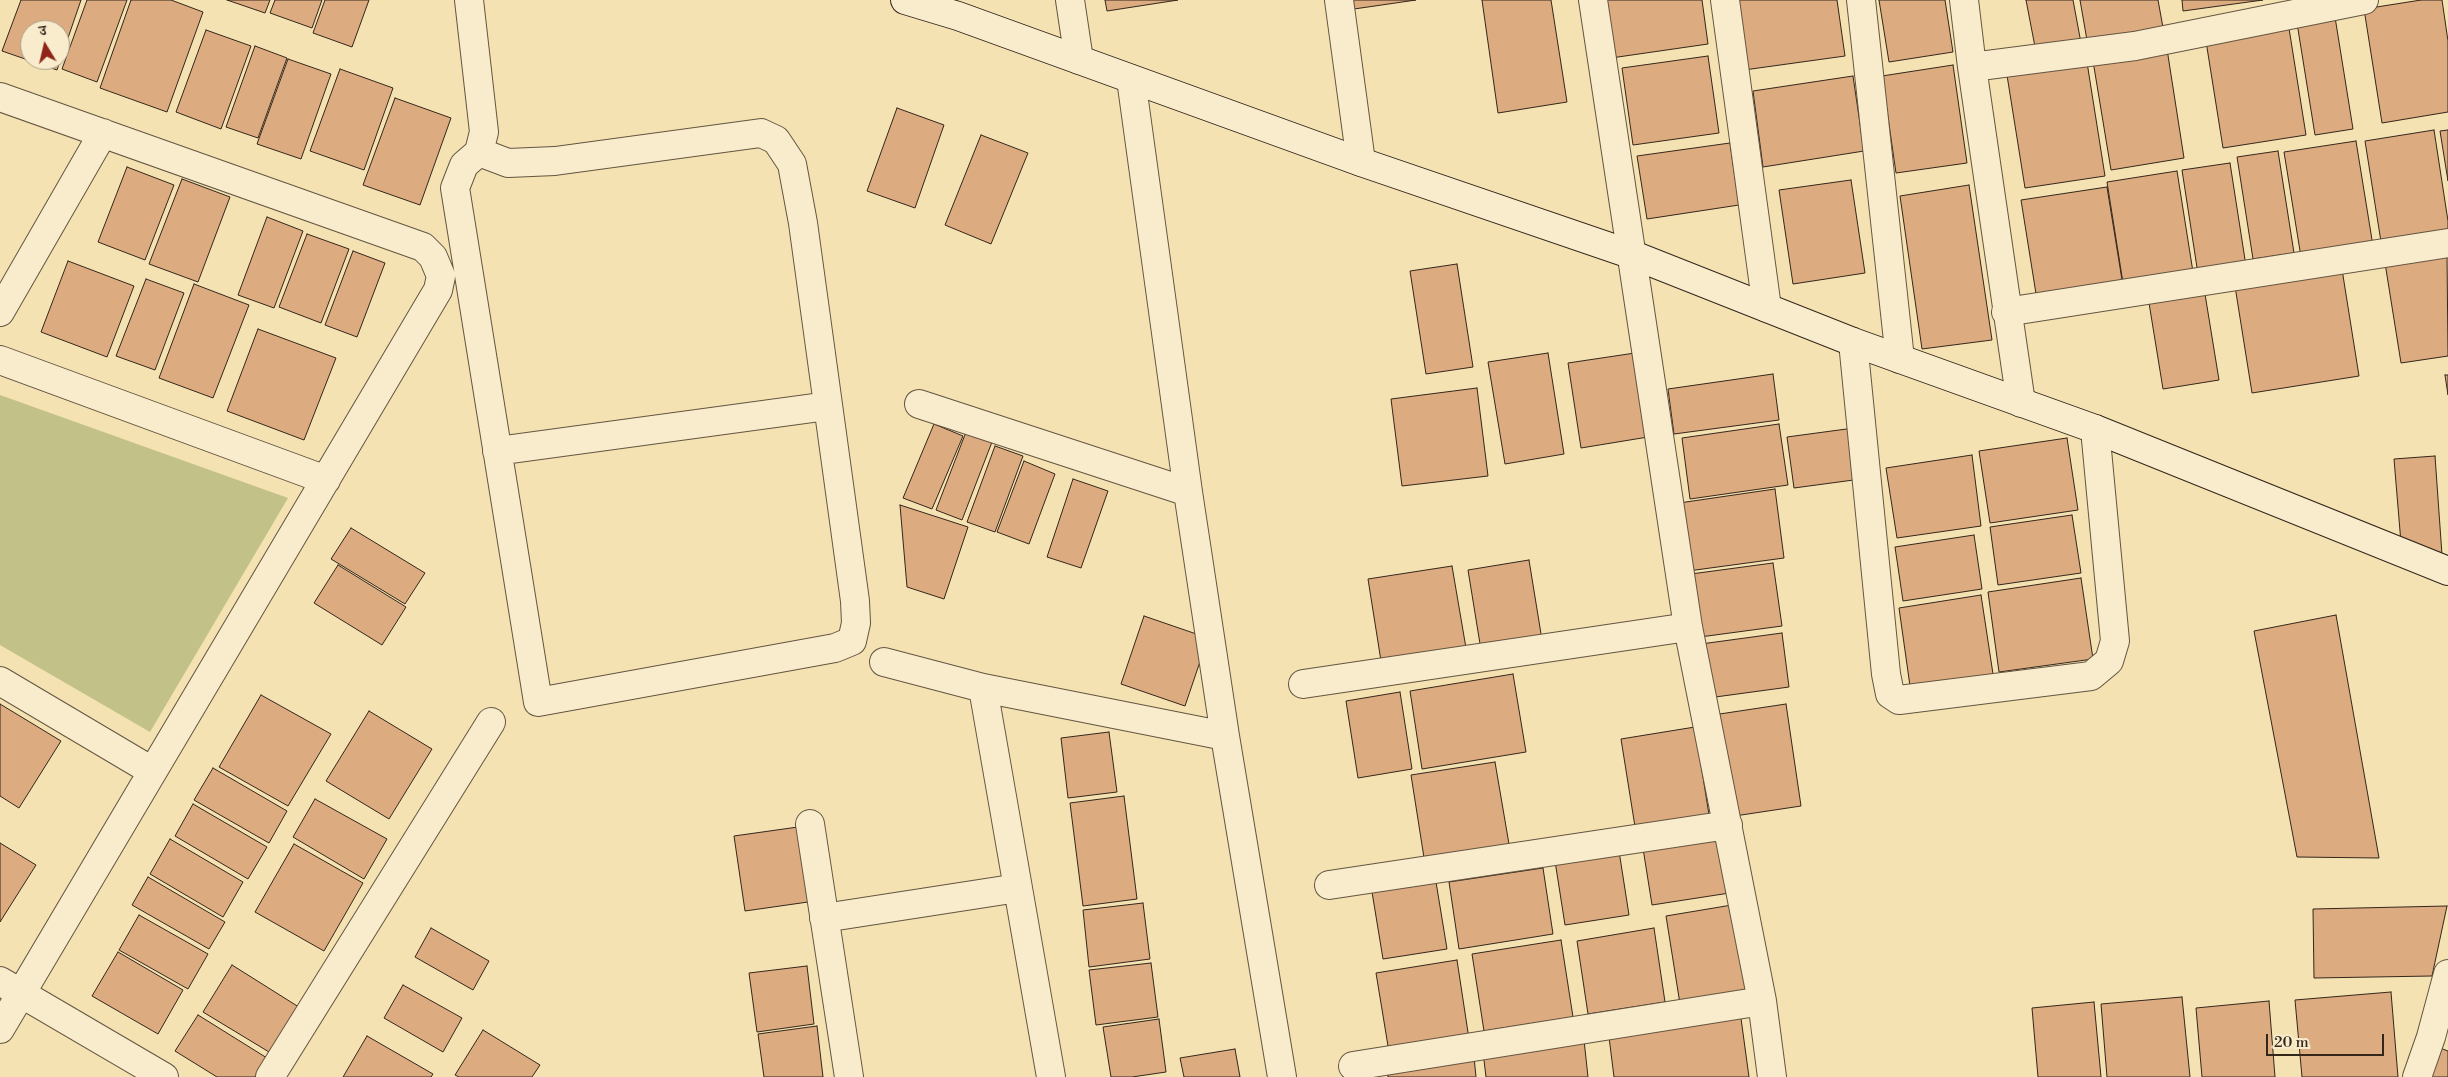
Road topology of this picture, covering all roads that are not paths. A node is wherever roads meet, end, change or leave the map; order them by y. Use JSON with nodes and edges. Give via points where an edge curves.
{"nodes":[{"id":1,"x":469,"y":0,"type":"edge"},
{"id":2,"x":905,"y":0,"type":"edge"},
{"id":3,"x":1070,"y":0,"type":"edge"},
{"id":4,"x":1338,"y":0,"type":"edge"},
{"id":5,"x":1593,"y":0,"type":"edge"},
{"id":6,"x":1724,"y":0,"type":"edge"},
{"id":7,"x":1861,"y":0,"type":"edge"},
{"id":8,"x":1964,"y":0,"type":"edge"},
{"id":9,"x":2364,"y":0,"type":"edge"},
{"id":10,"x":957,"y":8,"type":"edge"},
{"id":11,"x":1079,"y":60,"type":"junction"},
{"id":12,"x":1972,"y":66,"type":"junction"},
{"id":13,"x":1131,"y":79,"type":"junction"},
{"id":14,"x":0,"y":97,"type":"edge"},
{"id":15,"x":103,"y":133,"type":"junction"},
{"id":16,"x":479,"y":152,"type":"junction"},
{"id":17,"x":1361,"y":162,"type":"junction"},
{"id":18,"x":2448,"y":243,"type":"edge"},
{"id":19,"x":1633,"y":255,"type":"junction"},
{"id":20,"x":1767,"y":308,"type":"junction"},
{"id":21,"x":0,"y":312,"type":"edge"},
{"id":22,"x":2006,"y":312,"type":"junction"},
{"id":23,"x":1854,"y":342,"type":"junction"},
{"id":24,"x":0,"y":360,"type":"edge"},
{"id":25,"x":1900,"y":360,"type":"junction"},
{"id":26,"x":2021,"y":403,"type":"junction"},
{"id":27,"x":919,"y":404,"type":"dead end"},
{"id":28,"x":828,"y":406,"type":"junction"},
{"id":29,"x":2095,"y":429,"type":"junction"},
{"id":30,"x":498,"y":451,"type":"junction"},
{"id":31,"x":326,"y":480,"type":"junction"},
{"id":32,"x":1188,"y":492,"type":"junction"},
{"id":33,"x":2448,"y":571,"type":"edge"},
{"id":34,"x":1688,"y":627,"type":"junction"},
{"id":35,"x":884,"y":662,"type":"dead end"},
{"id":36,"x":0,"y":681,"type":"edge"},
{"id":37,"x":1303,"y":684,"type":"dead end"},
{"id":38,"x":983,"y":688,"type":"junction"},
{"id":39,"x":491,"y":722,"type":"dead end"},
{"id":40,"x":1225,"y":736,"type":"junction"},
{"id":41,"x":152,"y":771,"type":"junction"},
{"id":42,"x":810,"y":824,"type":"dead end"},
{"id":43,"x":1728,"y":824,"type":"junction"},
{"id":44,"x":1329,"y":885,"type":"dead end"},
{"id":45,"x":1018,"y":888,"type":"junction"},
{"id":46,"x":824,"y":918,"type":"junction"},
{"id":47,"x":2448,"y":974,"type":"edge"},
{"id":48,"x":11,"y":988,"type":"edge"},
{"id":49,"x":1762,"y":1001,"type":"junction"},
{"id":50,"x":0,"y":1029,"type":"edge"},
{"id":51,"x":2439,"y":1040,"type":"edge"},
{"id":52,"x":1353,"y":1066,"type":"dead end"},
{"id":53,"x":164,"y":1077,"type":"edge"},
{"id":54,"x":270,"y":1077,"type":"edge"},
{"id":55,"x":849,"y":1077,"type":"edge"},
{"id":56,"x":1051,"y":1077,"type":"edge"},
{"id":57,"x":1282,"y":1077,"type":"edge"},
{"id":58,"x":1772,"y":1077,"type":"edge"},
{"id":59,"x":2417,"y":1077,"type":"edge"}],
"edges":[{"from":1,"to":16,"type":"street","via":[[484,132]]},
{"from":2,"to":10,"type":"street"},
{"from":3,"to":11,"type":"street"},
{"from":4,"to":17,"type":"street"},
{"from":5,"to":19,"type":"street"},
{"from":6,"to":20,"type":"street"},
{"from":7,"to":25,"type":"street"},
{"from":8,"to":12,"type":"street"},
{"from":9,"to":12,"type":"street","via":[[2135,46]]},
{"from":10,"to":11,"type":"street"},
{"from":11,"to":13,"type":"street"},
{"from":12,"to":22,"type":"street"},
{"from":13,"to":17,"type":"street"},
{"from":13,"to":32,"type":"street"},
{"from":14,"to":15,"type":"street"},
{"from":15,"to":21,"type":"street"},
{"from":15,"to":31,"type":"street","via":[[423,247],[433,257],[441,276],[438,290]]},
{"from":16,"to":28,"type":"street","via":[[508,164],[554,161],[760,133],[776,140],[792,164]]},
{"from":16,"to":30,"type":"street","via":[[464,165],[455,188]]},
{"from":17,"to":19,"type":"street"},
{"from":18,"to":22,"type":"street"},
{"from":19,"to":20,"type":"street"},
{"from":19,"to":34,"type":"street"},
{"from":20,"to":23,"type":"street"},
{"from":22,"to":26,"type":"street"},
{"from":23,"to":25,"type":"street"},
{"from":23,"to":29,"type":"street","via":[[1886,674],[1890,694],[1899,700],[2091,676],[2109,661],[2115,641]]},
{"from":24,"to":31,"type":"street"},
{"from":25,"to":26,"type":"street"},
{"from":26,"to":29,"type":"street"},
{"from":27,"to":32,"type":"street"},
{"from":28,"to":30,"type":"street"},
{"from":28,"to":30,"type":"street","via":[[855,601],[856,623],[852,641],[835,648],[538,702]]},
{"from":29,"to":33,"type":"street"},
{"from":31,"to":41,"type":"street"},
{"from":32,"to":40,"type":"street"},
{"from":34,"to":37,"type":"street"},
{"from":34,"to":43,"type":"street"},
{"from":35,"to":38,"type":"street"},
{"from":36,"to":41,"type":"street"},
{"from":38,"to":40,"type":"street"},
{"from":38,"to":45,"type":"street"},
{"from":39,"to":54,"type":"street"},
{"from":40,"to":57,"type":"street"},
{"from":41,"to":48,"type":"street"},
{"from":42,"to":46,"type":"street"},
{"from":43,"to":44,"type":"street"},
{"from":43,"to":49,"type":"street"},
{"from":45,"to":46,"type":"street"},
{"from":45,"to":56,"type":"street"},
{"from":46,"to":55,"type":"street"},
{"from":47,"to":51,"type":"street"},
{"from":48,"to":50,"type":"street"},
{"from":48,"to":53,"type":"street"},
{"from":49,"to":52,"type":"street"},
{"from":49,"to":58,"type":"street"},
{"from":51,"to":59,"type":"street"}]}
